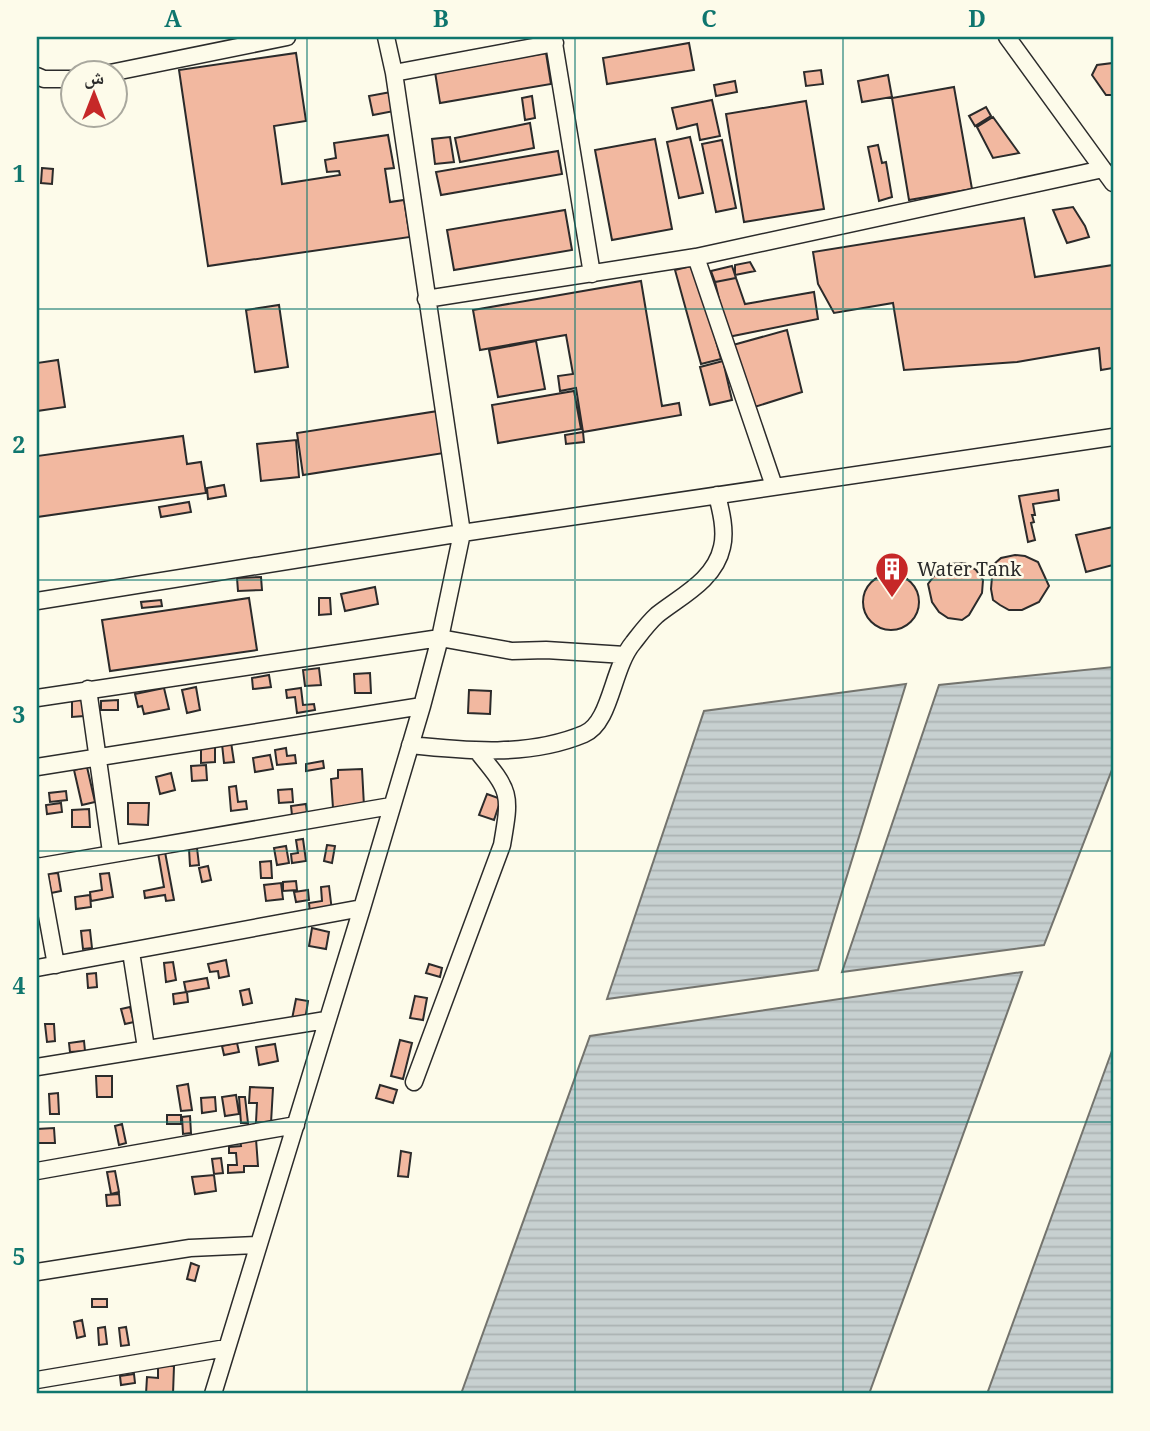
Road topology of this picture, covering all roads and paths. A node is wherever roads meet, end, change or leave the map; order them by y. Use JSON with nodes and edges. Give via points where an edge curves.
{"nodes":[{"id":1,"x":287,"y":37,"type":"edge"},
{"id":2,"x":386,"y":37,"type":"edge"},
{"id":3,"x":1007,"y":37,"type":"edge"},
{"id":4,"x":264,"y":39,"type":"edge"},
{"id":5,"x":554,"y":40,"type":"edge"},
{"id":6,"x":130,"y":68,"type":"edge"},
{"id":7,"x":394,"y":73,"type":"junction"},
{"id":8,"x":37,"y":76,"type":"edge"},
{"id":9,"x":60,"y":79,"type":"edge"},
{"id":10,"x":1103,"y":169,"type":"junction"},
{"id":11,"x":1113,"y":183,"type":"edge"},
{"id":12,"x":696,"y":257,"type":"junction"},
{"id":13,"x":592,"y":274,"type":"junction"},
{"id":14,"x":426,"y":299,"type":"junction"},
{"id":15,"x":1113,"y":436,"type":"edge"},
{"id":16,"x":774,"y":486,"type":"junction"},
{"id":17,"x":717,"y":495,"type":"junction"},
{"id":18,"x":462,"y":533,"type":"junction"},
{"id":19,"x":37,"y":601,"type":"edge"},
{"id":20,"x":440,"y":638,"type":"junction"},
{"id":21,"x":625,"y":655,"type":"junction"},
{"id":22,"x":88,"y":689,"type":"junction"},
{"id":23,"x":37,"y":698,"type":"edge"},
{"id":24,"x":422,"y":706,"type":"junction"},
{"id":25,"x":410,"y":745,"type":"junction"},
{"id":26,"x":477,"y":751,"type":"junction"},
{"id":27,"x":97,"y":756,"type":"junction"},
{"id":28,"x":37,"y":767,"type":"edge"},
{"id":29,"x":391,"y":806,"type":"junction"},
{"id":30,"x":111,"y":852,"type":"junction"},
{"id":31,"x":37,"y":867,"type":"edge"},
{"id":32,"x":362,"y":908,"type":"junction"},
{"id":33,"x":131,"y":953,"type":"junction"},
{"id":34,"x":56,"y":965,"type":"junction"},
{"id":35,"x":37,"y":968,"type":"edge"},
{"id":36,"x":326,"y":1020,"type":"junction"},
{"id":37,"x":146,"y":1048,"type":"junction"},
{"id":38,"x":37,"y":1068,"type":"edge"},
{"id":39,"x":414,"y":1082,"type":"dead end"},
{"id":40,"x":296,"y":1125,"type":"junction"},
{"id":41,"x":37,"y":1171,"type":"edge"},
{"id":42,"x":258,"y":1245,"type":"junction"},
{"id":43,"x":37,"y":1272,"type":"edge"},
{"id":44,"x":226,"y":1348,"type":"junction"},
{"id":45,"x":37,"y":1380,"type":"edge"},
{"id":46,"x":213,"y":1394,"type":"edge"}],
"edges":[{"from":1,"to":4,"type":"street"},
{"from":2,"to":7,"type":"street"},
{"from":3,"to":10,"type":"street"},
{"from":4,"to":6,"type":"street"},
{"from":5,"to":7,"type":"street"},
{"from":5,"to":13,"type":"street"},
{"from":7,"to":14,"type":"street"},
{"from":8,"to":9,"type":"street"},
{"from":10,"to":11,"type":"street"},
{"from":10,"to":12,"type":"street"},
{"from":12,"to":13,"type":"street"},
{"from":12,"to":16,"type":"street"},
{"from":13,"to":14,"type":"street"},
{"from":14,"to":18,"type":"street"},
{"from":15,"to":16,"type":"street"},
{"from":16,"to":17,"type":"street"},
{"from":17,"to":18,"type":"street"},
{"from":17,"to":21,"type":"street","via":[[722,547],[710,573],[656,616]]},
{"from":18,"to":19,"type":"street"},
{"from":18,"to":20,"type":"street"},
{"from":20,"to":21,"type":"street","via":[[512,651]]},
{"from":20,"to":22,"type":"street"},
{"from":20,"to":24,"type":"street"},
{"from":21,"to":26,"type":"street","via":[[603,718],[587,733],[543,745]]},
{"from":22,"to":23,"type":"street"},
{"from":22,"to":27,"type":"street"},
{"from":24,"to":25,"type":"street"},
{"from":24,"to":27,"type":"street"},
{"from":25,"to":26,"type":"street"},
{"from":25,"to":29,"type":"street"},
{"from":26,"to":39,"type":"street","via":[[506,788],[509,808],[502,845]]},
{"from":27,"to":28,"type":"street"},
{"from":27,"to":30,"type":"street"},
{"from":29,"to":30,"type":"street"},
{"from":29,"to":32,"type":"street"},
{"from":30,"to":31,"type":"street"},
{"from":31,"to":34,"type":"street"},
{"from":32,"to":33,"type":"street"},
{"from":32,"to":36,"type":"street"},
{"from":33,"to":34,"type":"street"},
{"from":33,"to":37,"type":"street"},
{"from":34,"to":35,"type":"street"},
{"from":36,"to":37,"type":"street"},
{"from":36,"to":40,"type":"street"},
{"from":37,"to":38,"type":"street"},
{"from":40,"to":41,"type":"street"},
{"from":40,"to":42,"type":"street"},
{"from":42,"to":43,"type":"street","via":[[190,1248]]},
{"from":42,"to":44,"type":"street"},
{"from":44,"to":45,"type":"street"},
{"from":44,"to":46,"type":"street"}]}
